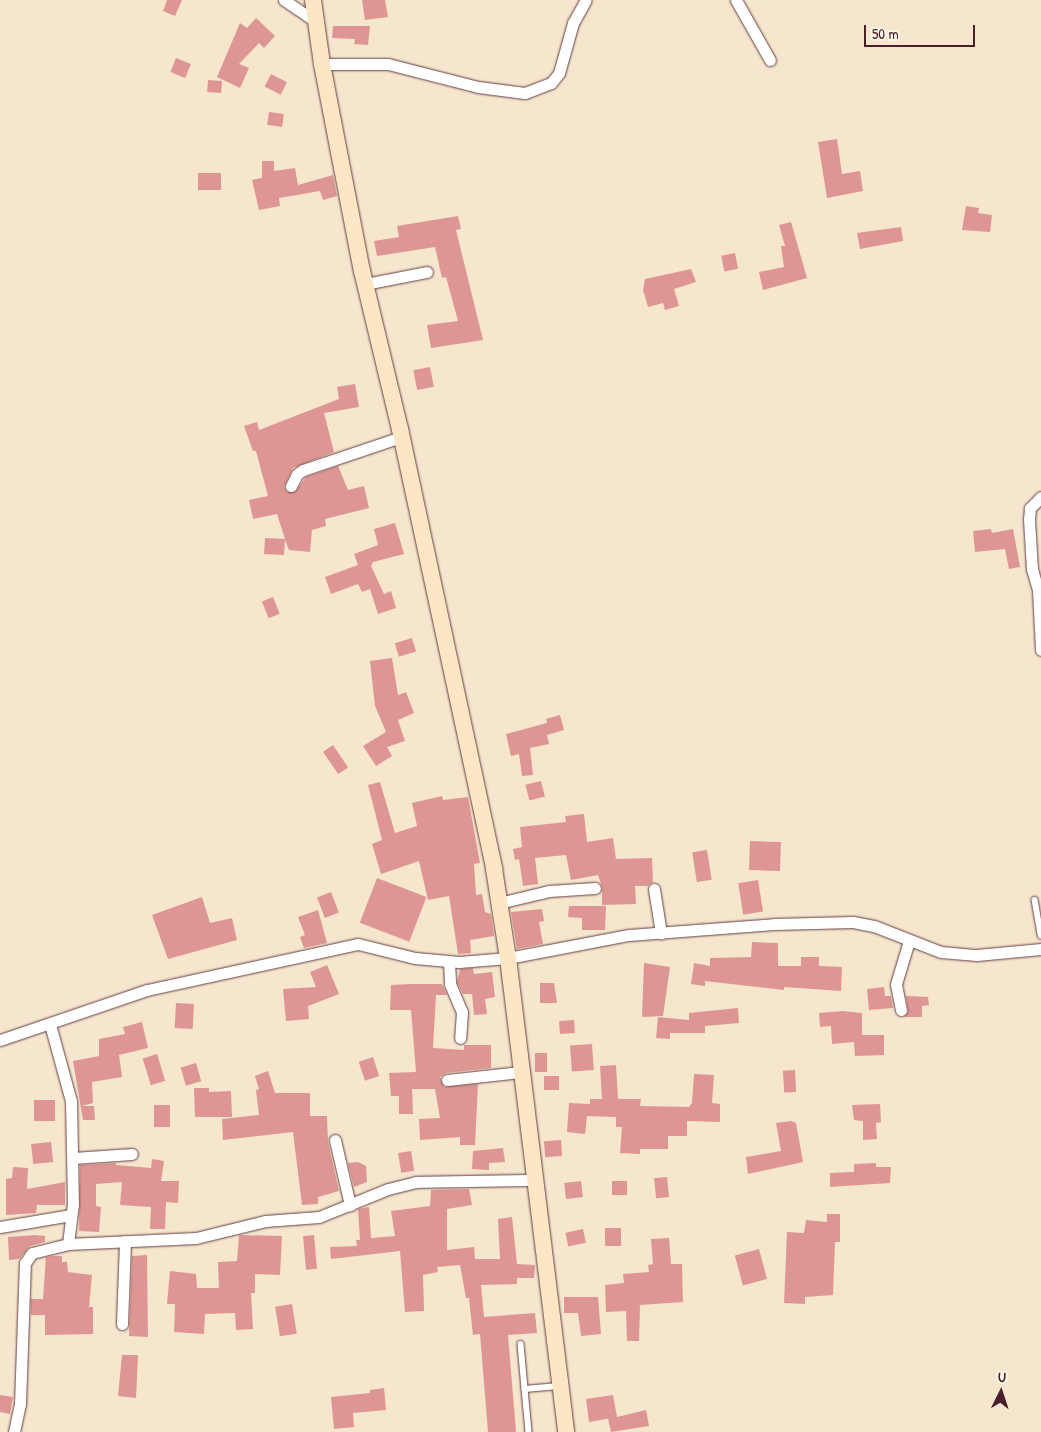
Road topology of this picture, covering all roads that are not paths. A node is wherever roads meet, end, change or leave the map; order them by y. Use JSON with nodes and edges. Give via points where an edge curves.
{"nodes":[{"id":1,"x":284,"y":0,"type":"edge"},
{"id":2,"x":313,"y":0,"type":"edge"},
{"id":3,"x":586,"y":0,"type":"edge"},
{"id":4,"x":736,"y":0,"type":"edge"},
{"id":5,"x":314,"y":21,"type":"junction"},
{"id":6,"x":770,"y":60,"type":"dead end"},
{"id":7,"x":322,"y":64,"type":"junction"},
{"id":8,"x":427,"y":272,"type":"dead end"},
{"id":9,"x":365,"y":284,"type":"junction"},
{"id":10,"x":402,"y":437,"type":"junction"},
{"id":11,"x":291,"y":486,"type":"dead end"},
{"id":12,"x":1041,"y":497,"type":"edge"},
{"id":13,"x":1041,"y":650,"type":"edge"},
{"id":14,"x":595,"y":888,"type":"dead end"},
{"id":15,"x":654,"y":889,"type":"dead end"},
{"id":16,"x":1035,"y":900,"type":"dead end"},
{"id":17,"x":499,"y":903,"type":"junction"},
{"id":18,"x":661,"y":933,"type":"junction"},
{"id":19,"x":1041,"y":935,"type":"edge"},
{"id":20,"x":906,"y":947,"type":"junction"},
{"id":21,"x":1041,"y":949,"type":"edge"},
{"id":22,"x":508,"y":958,"type":"junction"},
{"id":23,"x":449,"y":971,"type":"junction"},
{"id":24,"x":901,"y":1010,"type":"dead end"},
{"id":25,"x":51,"y":1027,"type":"junction"},
{"id":26,"x":460,"y":1038,"type":"dead end"},
{"id":27,"x":0,"y":1040,"type":"edge"},
{"id":28,"x":521,"y":1072,"type":"junction"},
{"id":29,"x":447,"y":1080,"type":"dead end"},
{"id":30,"x":335,"y":1140,"type":"dead end"},
{"id":31,"x":132,"y":1154,"type":"dead end"},
{"id":32,"x":74,"y":1158,"type":"junction"},
{"id":33,"x":535,"y":1180,"type":"junction"},
{"id":34,"x":350,"y":1205,"type":"junction"},
{"id":35,"x":71,"y":1215,"type":"junction"},
{"id":36,"x":0,"y":1227,"type":"edge"},
{"id":37,"x":125,"y":1241,"type":"junction"},
{"id":38,"x":68,"y":1244,"type":"junction"},
{"id":39,"x":122,"y":1324,"type":"dead end"},
{"id":40,"x":521,"y":1344,"type":"dead end"},
{"id":41,"x":558,"y":1386,"type":"junction"},
{"id":42,"x":525,"y":1389,"type":"junction"},
{"id":43,"x":14,"y":1432,"type":"edge"},
{"id":44,"x":529,"y":1432,"type":"edge"},
{"id":45,"x":566,"y":1432,"type":"edge"}],
"edges":[{"from":1,"to":5,"type":"street"},
{"from":2,"to":5,"type":"main road"},
{"from":3,"to":7,"type":"street","via":[[572,23],[559,73],[551,83],[525,93],[478,87],[388,64]]},
{"from":4,"to":6,"type":"street"},
{"from":5,"to":7,"type":"main road"},
{"from":7,"to":9,"type":"main road"},
{"from":8,"to":9,"type":"street"},
{"from":9,"to":10,"type":"main road"},
{"from":10,"to":11,"type":"street","via":[[303,470]]},
{"from":10,"to":17,"type":"main road"},
{"from":12,"to":13,"type":"street","via":[[1030,508],[1028,519],[1031,562],[1038,590]]},
{"from":14,"to":17,"type":"street","via":[[549,891]]},
{"from":15,"to":18,"type":"street"},
{"from":16,"to":19,"type":"lane"},
{"from":17,"to":22,"type":"main road"},
{"from":18,"to":20,"type":"street","via":[[774,924],[853,922],[874,926]]},
{"from":18,"to":22,"type":"street","via":[[586,940]]},
{"from":20,"to":21,"type":"street","via":[[977,955]]},
{"from":20,"to":24,"type":"street","via":[[896,984]]},
{"from":22,"to":23,"type":"street"},
{"from":22,"to":28,"type":"main road"},
{"from":23,"to":25,"type":"street","via":[[365,944],[332,947],[147,990]]},
{"from":23,"to":26,"type":"street","via":[[462,1012]]},
{"from":25,"to":27,"type":"street"},
{"from":25,"to":32,"type":"street","via":[[71,1101]]},
{"from":28,"to":29,"type":"street"},
{"from":28,"to":33,"type":"main road"},
{"from":30,"to":34,"type":"street"},
{"from":31,"to":32,"type":"street"},
{"from":32,"to":35,"type":"street"},
{"from":33,"to":34,"type":"street","via":[[408,1183]]},
{"from":33,"to":41,"type":"main road"},
{"from":34,"to":37,"type":"street","via":[[319,1217],[265,1221],[196,1238]]},
{"from":35,"to":36,"type":"street"},
{"from":35,"to":38,"type":"street"},
{"from":37,"to":38,"type":"street"},
{"from":37,"to":39,"type":"street"},
{"from":38,"to":43,"type":"street","via":[[32,1253],[25,1264],[20,1404]]},
{"from":40,"to":42,"type":"lane"},
{"from":41,"to":42,"type":"lane"},
{"from":41,"to":45,"type":"main road"},
{"from":42,"to":44,"type":"lane"}]}
